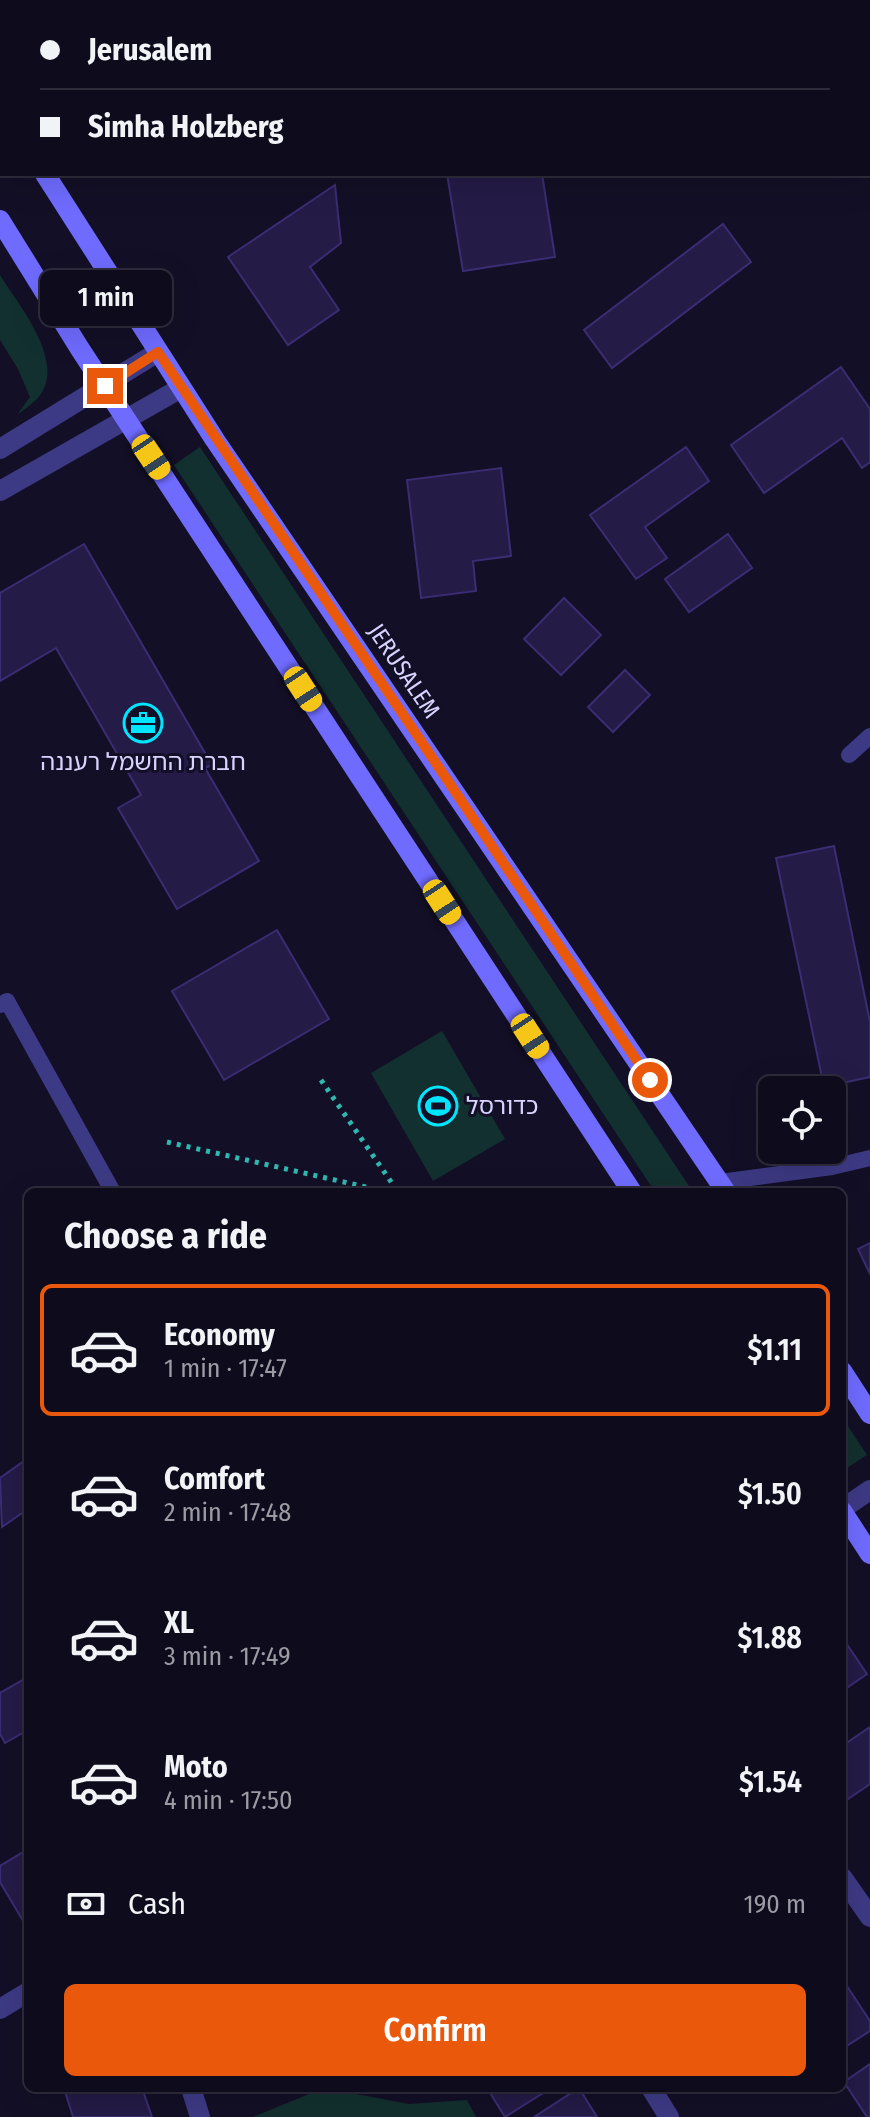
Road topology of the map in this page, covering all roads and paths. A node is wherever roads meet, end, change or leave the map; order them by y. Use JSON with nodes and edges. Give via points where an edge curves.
{"nodes":[{"id":1,"x":46,"y":176,"type":"edge"},
{"id":2,"x":0,"y":220,"type":"edge"},
{"id":3,"x":158,"y":352,"type":"junction"},
{"id":4,"x":105,"y":386,"type":"junction"},
{"id":5,"x":181,"y":388,"type":"junction"},
{"id":6,"x":126,"y":420,"type":"junction"},
{"id":7,"x":0,"y":449,"type":"edge"},
{"id":8,"x":0,"y":491,"type":"edge"},
{"id":9,"x":870,"y":736,"type":"edge"},
{"id":10,"x":849,"y":755,"type":"dead end"},
{"id":11,"x":0,"y":1005,"type":"edge"},
{"id":12,"x":321,"y":1080,"type":"dead end"},
{"id":13,"x":167,"y":1142,"type":"dead end"},
{"id":14,"x":870,"y":1158,"type":"edge"},
{"id":15,"x":723,"y":1187,"type":"edge"},
{"id":16,"x":111,"y":1188,"type":"edge"},
{"id":17,"x":370,"y":1188,"type":"edge"},
{"id":18,"x":395,"y":1188,"type":"edge"},
{"id":19,"x":629,"y":1188,"type":"edge"},
{"id":20,"x":846,"y":1377,"type":"edge"},
{"id":21,"x":870,"y":1414,"type":"edge"},
{"id":22,"x":870,"y":1490,"type":"edge"},
{"id":23,"x":846,"y":1507,"type":"edge"},
{"id":24,"x":846,"y":1516,"type":"edge"},
{"id":25,"x":870,"y":1554,"type":"edge"},
{"id":26,"x":846,"y":1883,"type":"edge"},
{"id":27,"x":870,"y":1917,"type":"edge"},
{"id":28,"x":24,"y":1994,"type":"edge"},
{"id":29,"x":0,"y":2009,"type":"edge"},
{"id":30,"x":192,"y":2092,"type":"edge"},
{"id":31,"x":653,"y":2092,"type":"edge"},
{"id":32,"x":200,"y":2117,"type":"edge"},
{"id":33,"x":669,"y":2117,"type":"edge"}],
"edges":[{"from":1,"to":3,"type":"main road","name":"JERUSALEM"},
{"from":2,"to":4,"type":"main road"},
{"from":3,"to":4,"type":"street"},
{"from":3,"to":5,"type":"main road","name":"JERUSALEM"},
{"from":4,"to":6,"type":"main road"},
{"from":4,"to":7,"type":"street"},
{"from":5,"to":6,"type":"street"},
{"from":5,"to":15,"type":"main road","name":"JERUSALEM"},
{"from":6,"to":8,"type":"street"},
{"from":6,"to":19,"type":"main road"},
{"from":9,"to":10,"type":"lane"},
{"from":11,"to":16,"type":"lane","via":[[7,1001]]},
{"from":12,"to":18,"type":"path"},
{"from":13,"to":17,"type":"path"},
{"from":14,"to":15,"type":"lane"},
{"from":20,"to":21,"type":"main road"},
{"from":22,"to":23,"type":"street"},
{"from":24,"to":25,"type":"main road"},
{"from":26,"to":27,"type":"street"},
{"from":28,"to":29,"type":"street"},
{"from":30,"to":32,"type":"street"},
{"from":31,"to":33,"type":"street"}]}
